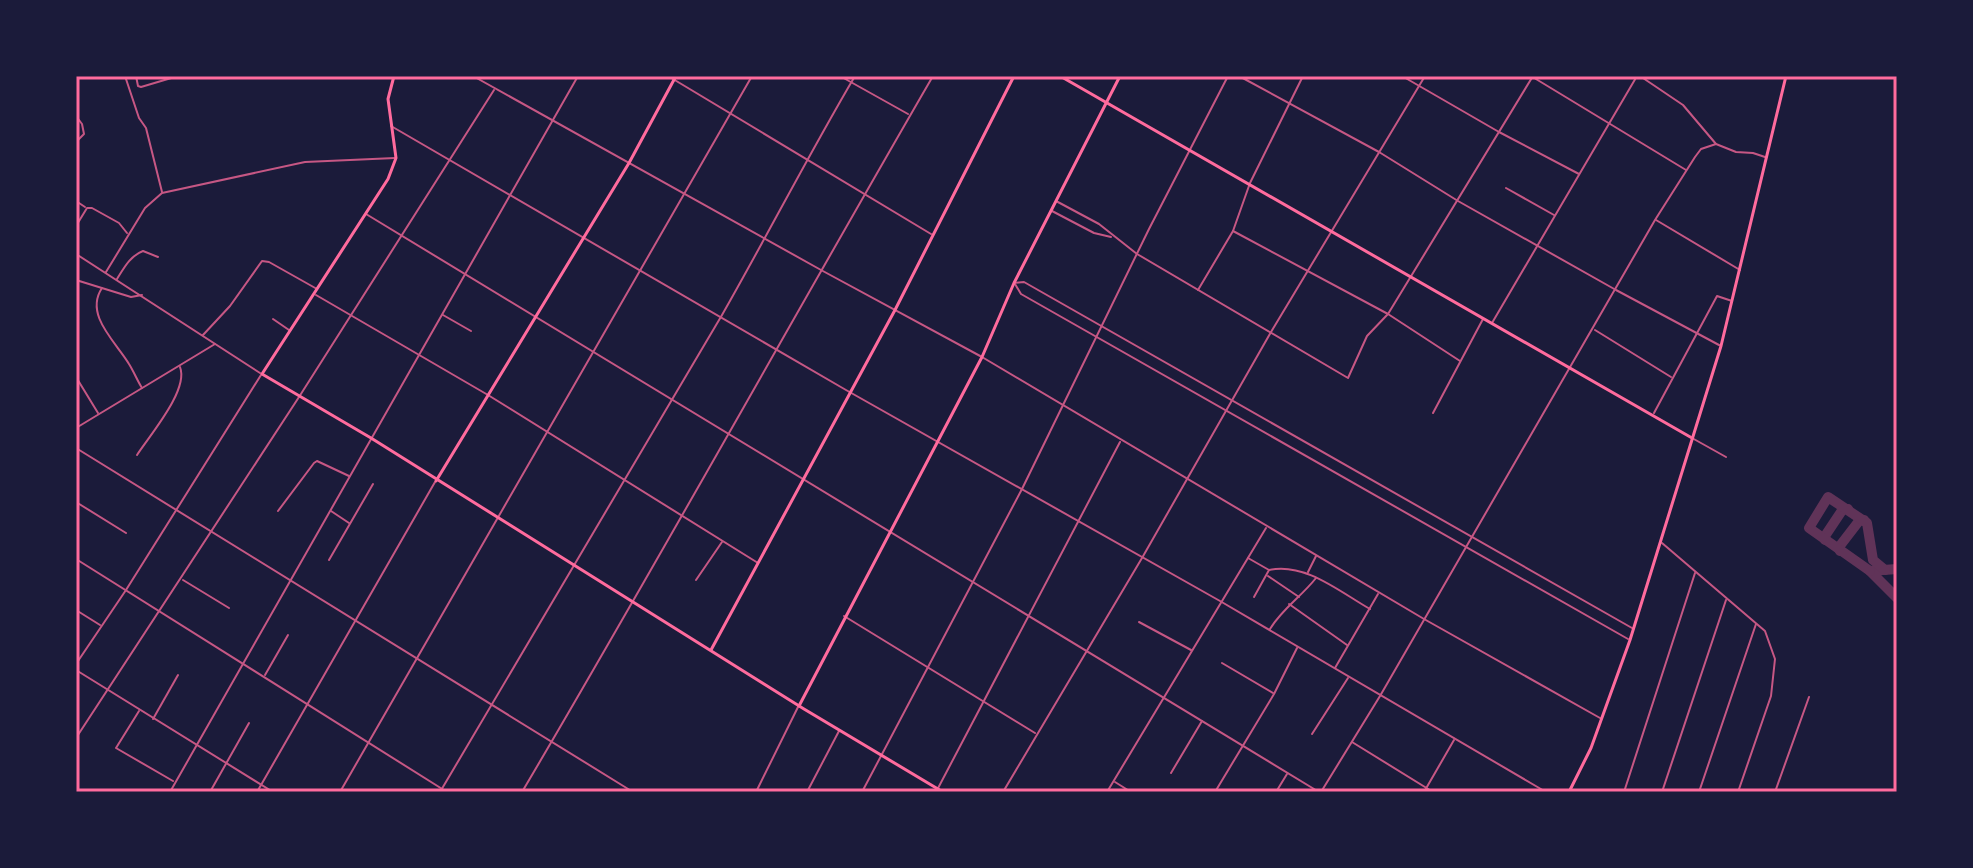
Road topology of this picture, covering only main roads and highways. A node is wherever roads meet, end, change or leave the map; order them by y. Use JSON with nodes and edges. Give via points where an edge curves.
{"nodes":[{"id":1,"x":394,"y":76,"type":"edge"},
{"id":2,"x":1014,"y":76,"type":"edge"},
{"id":3,"x":1060,"y":76,"type":"edge"},
{"id":4,"x":1120,"y":76,"type":"edge"},
{"id":5,"x":1786,"y":76,"type":"edge"},
{"id":6,"x":676,"y":78,"type":"edge"},
{"id":7,"x":1106,"y":102,"type":"junction"},
{"id":8,"x":1692,"y":438,"type":"junction"},
{"id":9,"x":436,"y":481,"type":"junction"},
{"id":10,"x":711,"y":650,"type":"junction"},
{"id":11,"x":799,"y":706,"type":"junction"},
{"id":12,"x":939,"y":791,"type":"edge"},
{"id":13,"x":1569,"y":792,"type":"edge"}],
"edges":[{"from":1,"to":9,"type":"main road","via":[[388,99],[396,158],[388,179],[262,374]]},
{"from":2,"to":10,"type":"main road"},
{"from":3,"to":7,"type":"main road"},
{"from":4,"to":7,"type":"main road"},
{"from":5,"to":8,"type":"main road","via":[[1733,301]]},
{"from":6,"to":9,"type":"main road"},
{"from":7,"to":8,"type":"main road"},
{"from":7,"to":11,"type":"main road","via":[[982,357]]},
{"from":8,"to":13,"type":"main road","via":[[1630,640],[1591,748]]},
{"from":9,"to":10,"type":"main road"},
{"from":10,"to":11,"type":"main road"},
{"from":11,"to":12,"type":"main road"}]}
